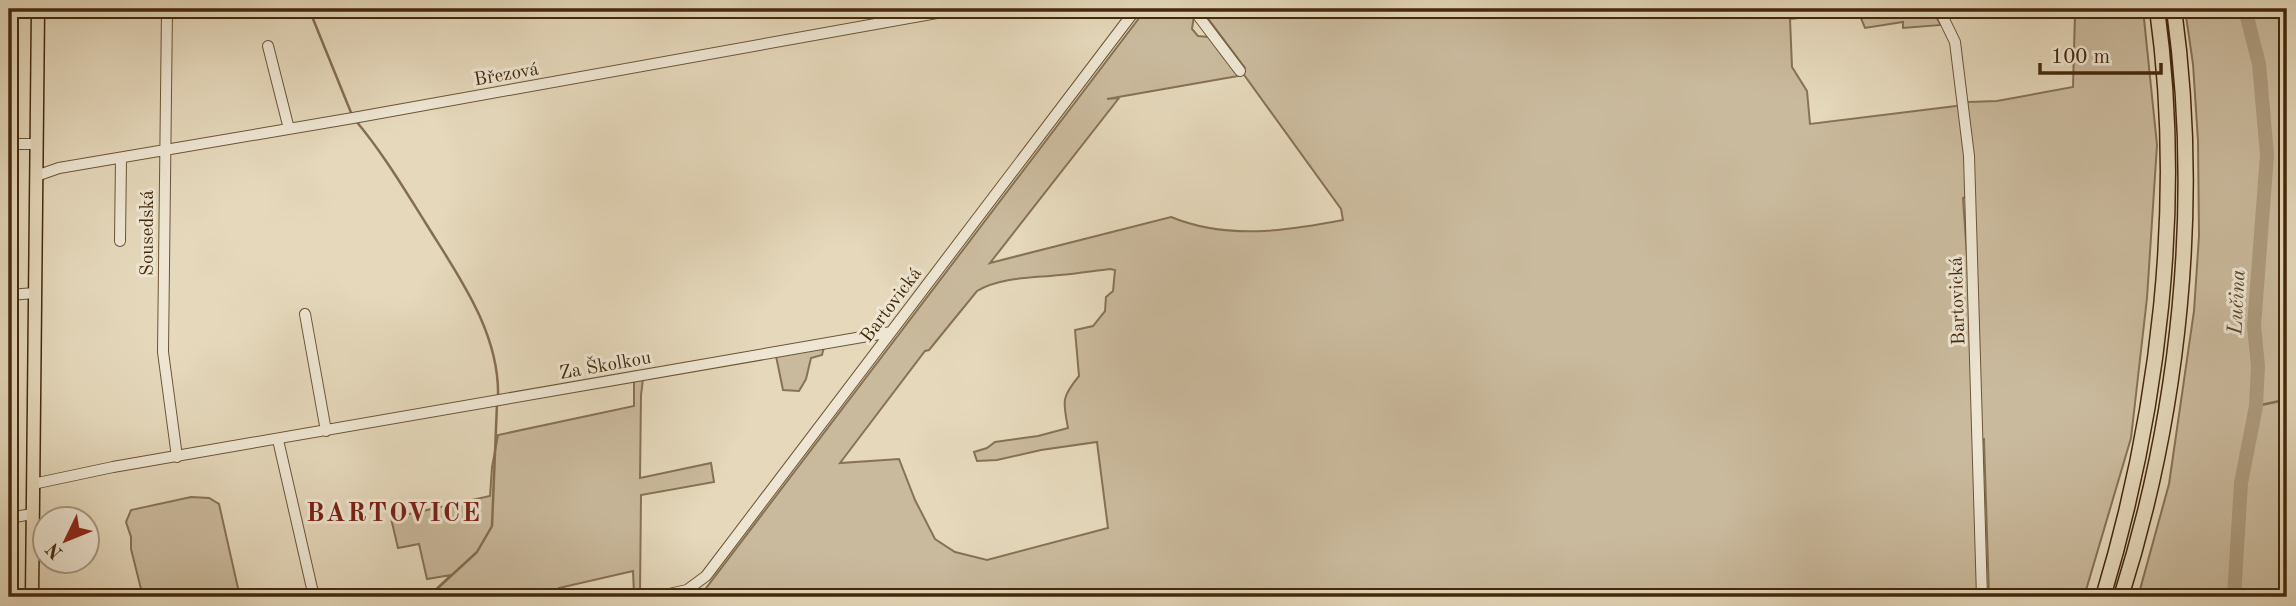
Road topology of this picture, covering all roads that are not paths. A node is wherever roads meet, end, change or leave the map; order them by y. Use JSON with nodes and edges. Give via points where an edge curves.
{"nodes":[{"id":1,"x":38,"y":9,"type":"edge"},
{"id":2,"x":167,"y":9,"type":"edge"},
{"id":3,"x":959,"y":9,"type":"edge"},
{"id":4,"x":1136,"y":9,"type":"edge"},
{"id":5,"x":1192,"y":9,"type":"edge"},
{"id":6,"x":1939,"y":9,"type":"edge"},
{"id":7,"x":2158,"y":9,"type":"edge"},
{"id":8,"x":2174,"y":9,"type":"edge"},
{"id":9,"x":268,"y":46,"type":"dead end"},
{"id":10,"x":1240,"y":71,"type":"dead end"},
{"id":11,"x":289,"y":128,"type":"junction"},
{"id":12,"x":9,"y":144,"type":"edge"},
{"id":13,"x":36,"y":144,"type":"junction"},
{"id":14,"x":164,"y":151,"type":"junction"},
{"id":15,"x":121,"y":158,"type":"junction"},
{"id":16,"x":36,"y":170,"type":"junction"},
{"id":17,"x":120,"y":241,"type":"dead end"},
{"id":18,"x":35,"y":293,"type":"junction"},
{"id":19,"x":9,"y":295,"type":"edge"},
{"id":20,"x":305,"y":314,"type":"dead end"},
{"id":21,"x":891,"y":332,"type":"junction"},
{"id":22,"x":326,"y":431,"type":"junction"},
{"id":23,"x":278,"y":440,"type":"junction"},
{"id":24,"x":177,"y":457,"type":"junction"},
{"id":25,"x":33,"y":484,"type":"junction"},
{"id":26,"x":33,"y":504,"type":"edge"},
{"id":27,"x":32,"y":514,"type":"edge"},
{"id":28,"x":9,"y":518,"type":"edge"},
{"id":29,"x":32,"y":574,"type":"edge"},
{"id":30,"x":32,"y":597,"type":"edge"},
{"id":31,"x":314,"y":597,"type":"edge"},
{"id":32,"x":656,"y":597,"type":"edge"},
{"id":33,"x":1982,"y":597,"type":"edge"},
{"id":34,"x":2103,"y":597,"type":"edge"},
{"id":35,"x":2121,"y":597,"type":"edge"}],
"edges":[{"from":1,"to":13,"type":"main road"},
{"from":2,"to":14,"type":"street","name":"Sousedská"},
{"from":3,"to":11,"type":"street","name":"Březová"},
{"from":4,"to":21,"type":"street","name":"Bartovická"},
{"from":5,"to":10,"type":"street"},
{"from":6,"to":33,"type":"street","name":"Bartovická","via":[[1955,42],[1969,156]]},
{"from":7,"to":34,"type":"highway","via":[[2168,131],[2161,307],[2143,434]]},
{"from":8,"to":35,"type":"highway","via":[[2185,180],[2180,296],[2153,477]]},
{"from":9,"to":11,"type":"street"},
{"from":11,"to":14,"type":"street","name":"Březová"},
{"from":12,"to":13,"type":"street"},
{"from":13,"to":16,"type":"main road"},
{"from":14,"to":15,"type":"street","name":"Březová"},
{"from":14,"to":24,"type":"street","name":"Sousedská","via":[[164,369]]},
{"from":15,"to":16,"type":"street","name":"Březová"},
{"from":15,"to":17,"type":"street"},
{"from":16,"to":18,"type":"main road"},
{"from":18,"to":19,"type":"street"},
{"from":18,"to":25,"type":"main road"},
{"from":20,"to":22,"type":"street"},
{"from":21,"to":22,"type":"street","name":"Za Školkou"},
{"from":21,"to":32,"type":"street","name":"Bartovická","via":[[705,576],[687,590]]},
{"from":22,"to":23,"type":"street","name":"Za Školkou"},
{"from":23,"to":24,"type":"street","name":"Za Školkou"},
{"from":23,"to":31,"type":"street"},
{"from":24,"to":25,"type":"street","name":"Za Školkou"},
{"from":25,"to":26,"type":"main road"},
{"from":27,"to":28,"type":"street"},
{"from":29,"to":30,"type":"main road"}]}
